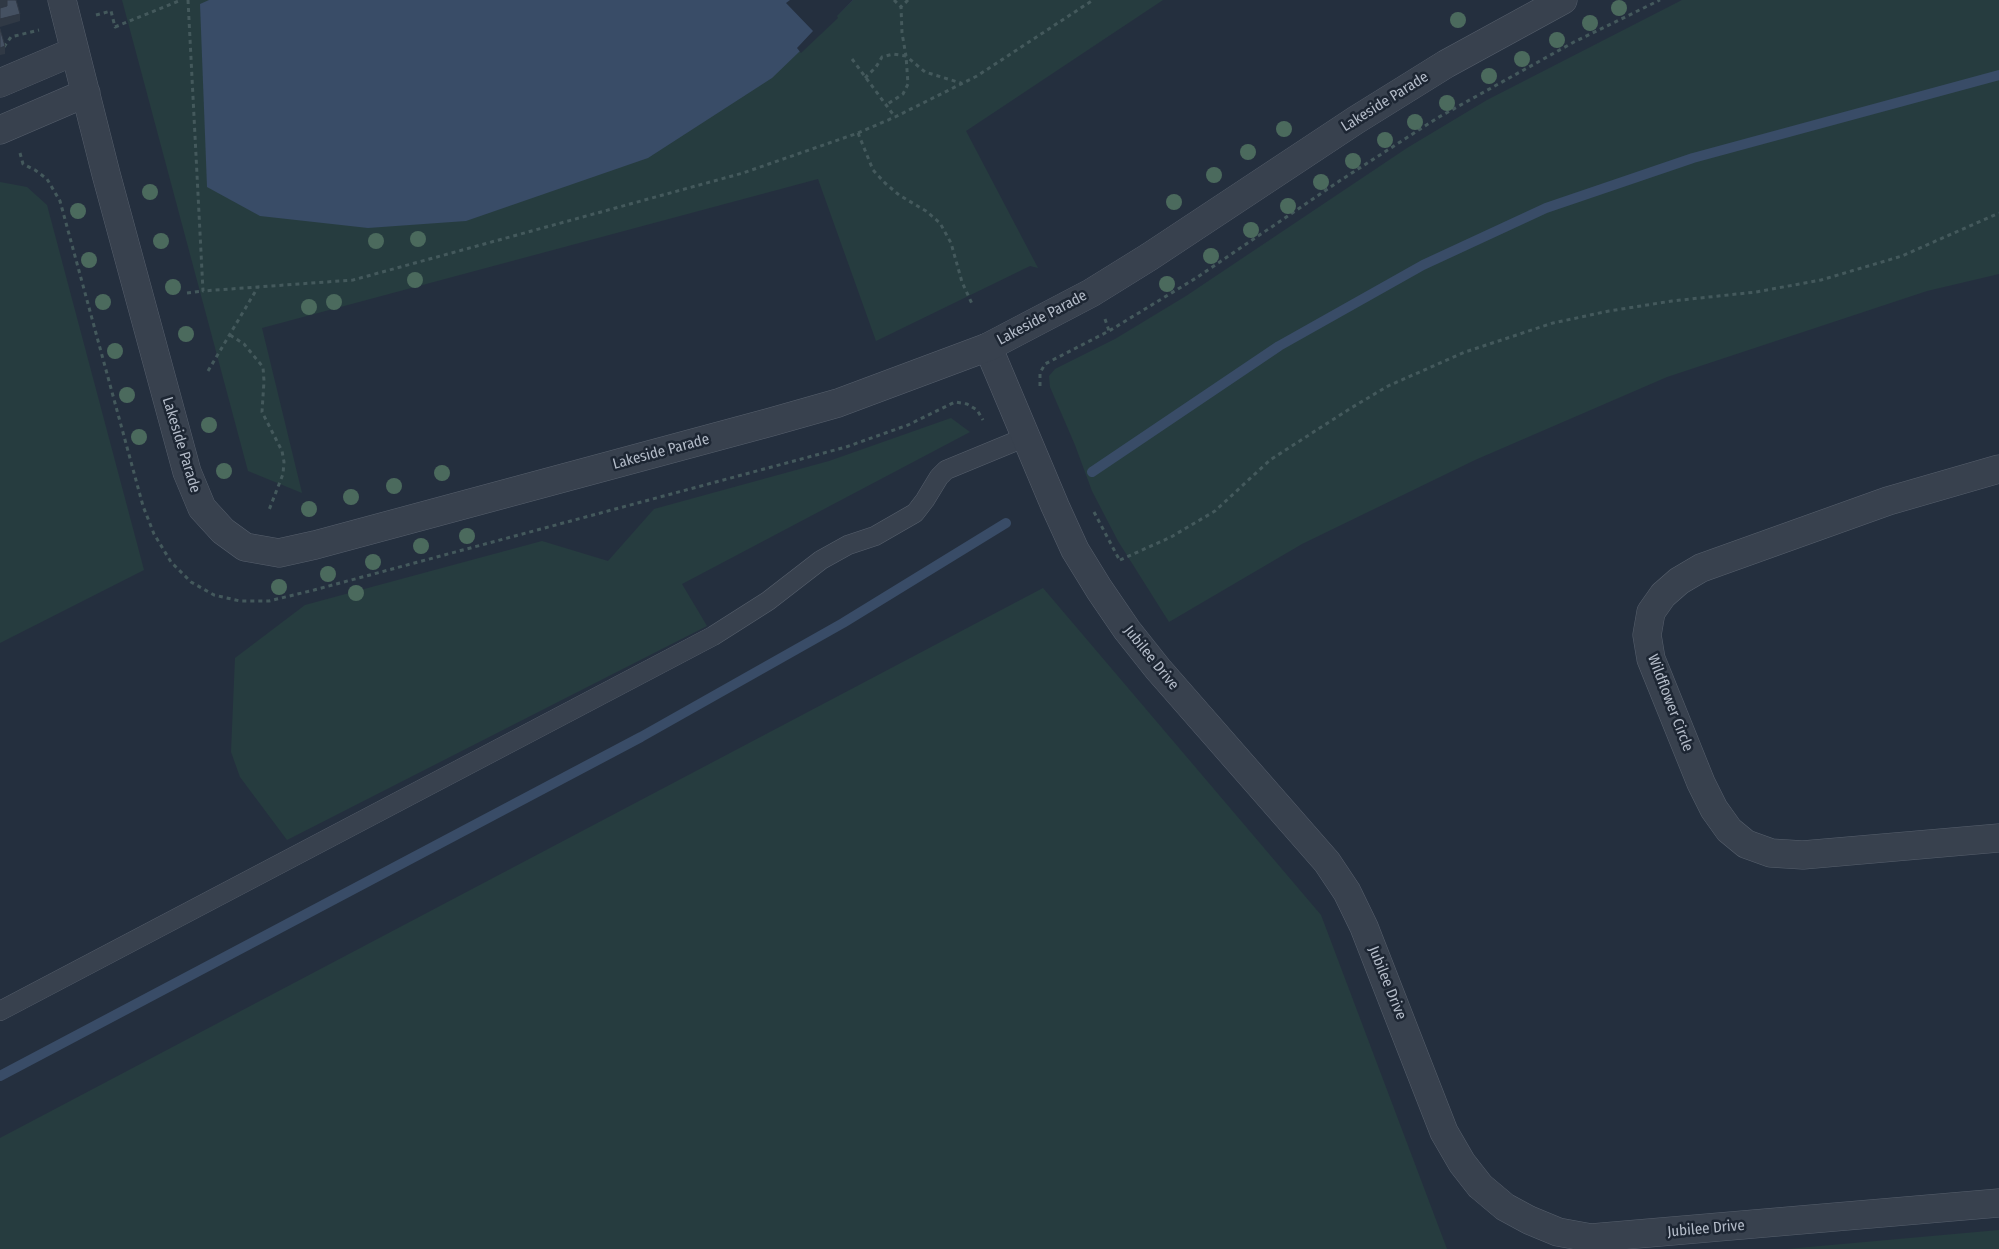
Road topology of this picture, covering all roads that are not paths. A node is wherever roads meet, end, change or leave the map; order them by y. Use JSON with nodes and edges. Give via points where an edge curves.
{"nodes":[{"id":1,"x":62,"y":0,"type":"edge"},
{"id":2,"x":1563,"y":0,"type":"edge"},
{"id":3,"x":75,"y":51,"type":"junction"},
{"id":4,"x":0,"y":83,"type":"edge"},
{"id":5,"x":86,"y":93,"type":"junction"},
{"id":6,"x":0,"y":130,"type":"edge"},
{"id":7,"x":988,"y":347,"type":"junction"},
{"id":8,"x":1026,"y":437,"type":"junction"},
{"id":9,"x":1999,"y":469,"type":"edge"},
{"id":10,"x":1999,"y":838,"type":"edge"},
{"id":11,"x":0,"y":1011,"type":"edge"},
{"id":12,"x":1999,"y":1203,"type":"edge"}],
"edges":[{"from":1,"to":3,"type":"street","name":"Lakeside Parade"},
{"from":2,"to":7,"type":"street","name":"Lakeside Parade","via":[[1397,94],[1149,257]]},
{"from":3,"to":4,"type":"street"},
{"from":3,"to":5,"type":"street","name":"Lakeside Parade"},
{"from":5,"to":6,"type":"street"},
{"from":5,"to":7,"type":"street","name":"Lakeside Parade","via":[[186,472],[202,508],[223,531],[245,547],[279,553],[315,545],[838,403]]},
{"from":7,"to":8,"type":"street","name":"Jubilee Drive"},
{"from":8,"to":11,"type":"lane","via":[[946,470],[915,513],[875,536],[848,545],[821,560],[768,601],[713,636]]},
{"from":8,"to":12,"type":"street","name":"Jubilee Drive","via":[[1075,550],[1127,630],[1327,862],[1347,892],[1364,927],[1444,1132],[1480,1186],[1505,1207],[1558,1232],[1591,1238]]},
{"from":9,"to":10,"type":"street","name":"Wildflower Circle","via":[[1888,501],[1701,568],[1663,595],[1651,612],[1647,635],[1651,659],[1701,784],[1729,830],[1746,844],[1771,852],[1803,855]]}]}
